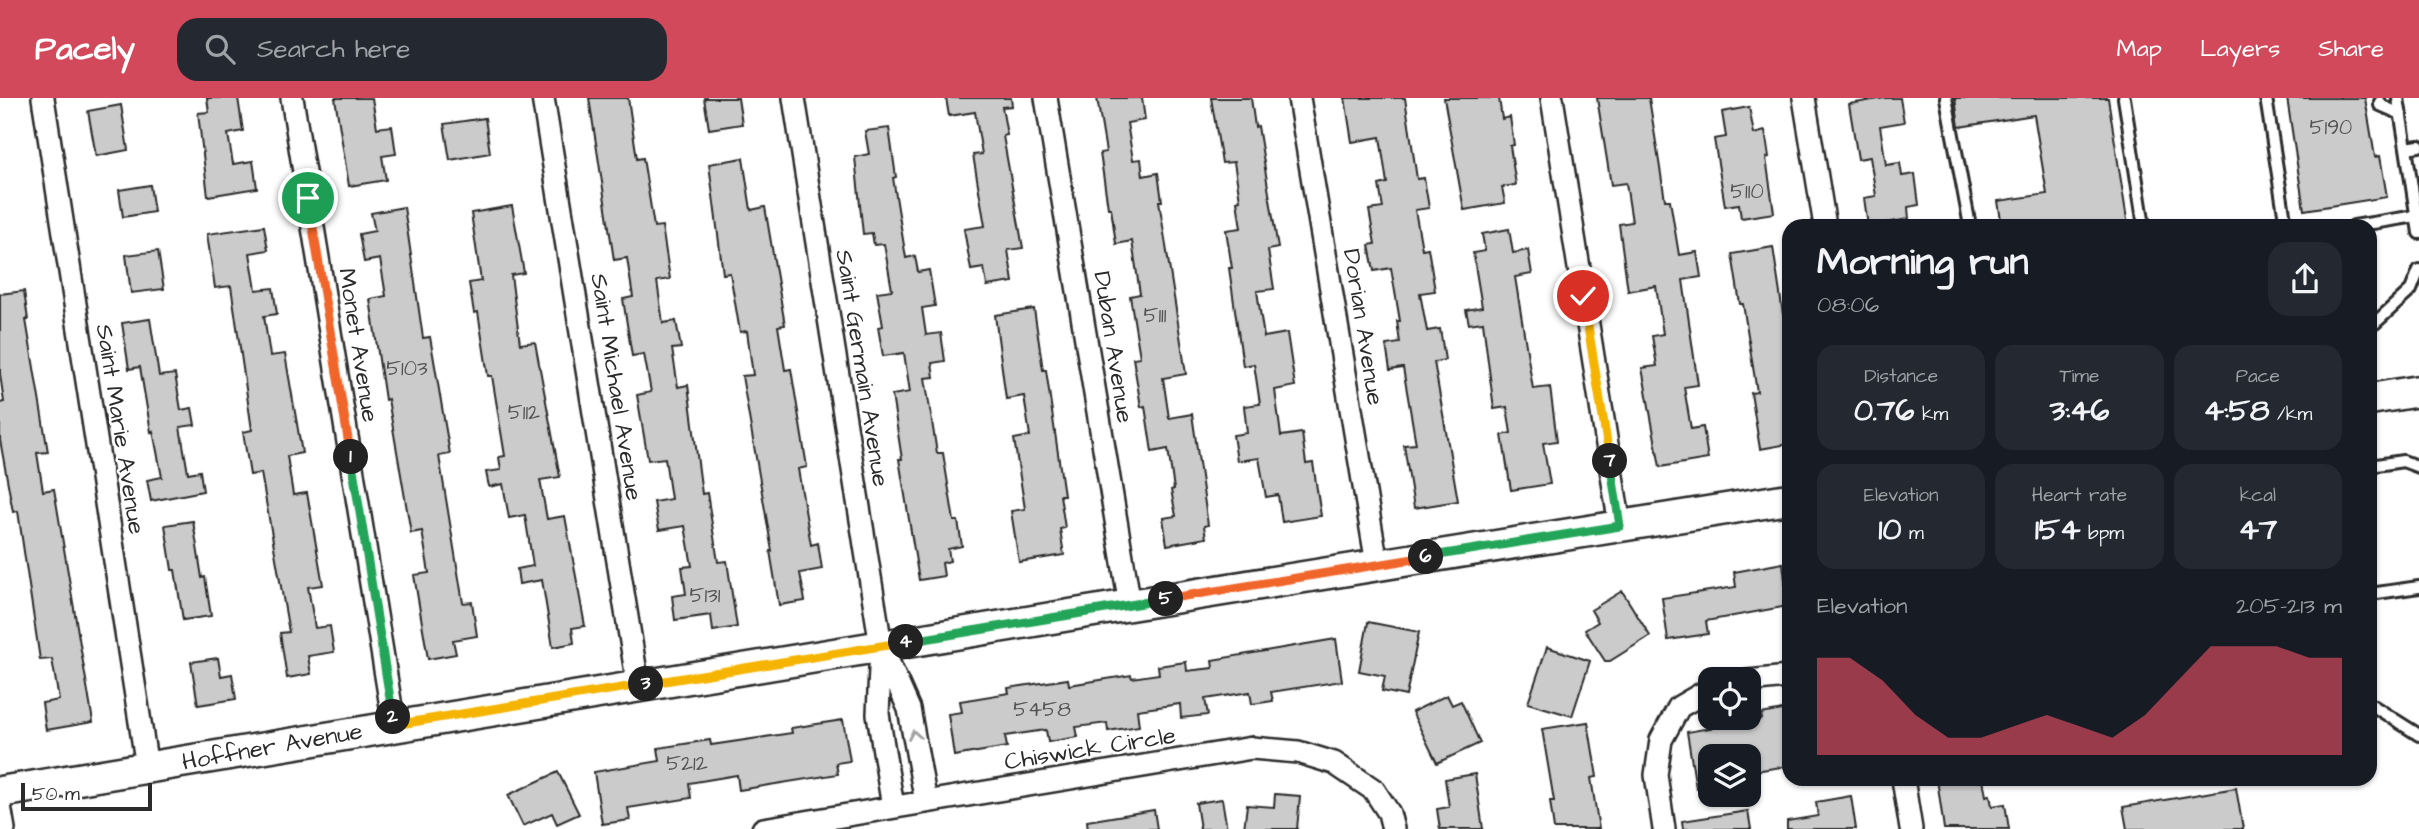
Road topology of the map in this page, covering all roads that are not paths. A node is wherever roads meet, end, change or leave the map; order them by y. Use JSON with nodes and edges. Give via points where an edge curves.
{"nodes":[{"id":1,"x":43,"y":98,"type":"edge"},
{"id":2,"x":292,"y":98,"type":"edge"},
{"id":3,"x":543,"y":98,"type":"edge"},
{"id":4,"x":794,"y":98,"type":"edge"},
{"id":5,"x":1046,"y":98,"type":"edge"},
{"id":6,"x":1299,"y":98,"type":"edge"},
{"id":7,"x":1552,"y":98,"type":"edge"},
{"id":8,"x":1804,"y":98,"type":"edge"},
{"id":9,"x":1946,"y":98,"type":"edge"},
{"id":10,"x":2124,"y":98,"type":"edge"},
{"id":11,"x":2266,"y":98,"type":"edge"},
{"id":12,"x":2398,"y":98,"type":"edge"},
{"id":13,"x":2379,"y":102,"type":"dead end"},
{"id":14,"x":2400,"y":114,"type":"junction"},
{"id":15,"x":2419,"y":146,"type":"edge"},
{"id":16,"x":2406,"y":148,"type":"junction"},
{"id":17,"x":2416,"y":216,"type":"junction"},
{"id":18,"x":1824,"y":219,"type":"edge"},
{"id":19,"x":1969,"y":219,"type":"edge"},
{"id":20,"x":2143,"y":219,"type":"edge"},
{"id":21,"x":2285,"y":219,"type":"edge"},
{"id":22,"x":2377,"y":222,"type":"edge"},
{"id":23,"x":2419,"y":233,"type":"edge"},
{"id":24,"x":2419,"y":270,"type":"edge"},
{"id":25,"x":2377,"y":321,"type":"edge"},
{"id":26,"x":2419,"y":391,"type":"edge"},
{"id":27,"x":2377,"y":399,"type":"edge"},
{"id":28,"x":2377,"y":465,"type":"edge"},
{"id":29,"x":2419,"y":467,"type":"edge"},
{"id":30,"x":1782,"y":500,"type":"edge"},
{"id":31,"x":1620,"y":526,"type":"junction"},
{"id":32,"x":1377,"y":565,"type":"junction"},
{"id":33,"x":2419,"y":587,"type":"edge"},
{"id":34,"x":2377,"y":593,"type":"edge"},
{"id":35,"x":1130,"y":604,"type":"junction"},
{"id":36,"x":881,"y":646,"type":"junction"},
{"id":37,"x":1782,"y":678,"type":"edge"},
{"id":38,"x":1761,"y":680,"type":"edge"},
{"id":39,"x":638,"y":685,"type":"junction"},
{"id":40,"x":1698,"y":696,"type":"edge"},
{"id":41,"x":2377,"y":708,"type":"edge"},
{"id":42,"x":394,"y":725,"type":"junction"},
{"id":43,"x":2419,"y":735,"type":"edge"},
{"id":44,"x":147,"y":767,"type":"junction"},
{"id":45,"x":1904,"y":786,"type":"edge"},
{"id":46,"x":0,"y":792,"type":"edge"},
{"id":47,"x":926,"y":802,"type":"junction"},
{"id":48,"x":0,"y":806,"type":"edge"},
{"id":49,"x":893,"y":807,"type":"junction"},
{"id":50,"x":4,"y":829,"type":"edge"},
{"id":51,"x":763,"y":829,"type":"edge"},
{"id":52,"x":1393,"y":829,"type":"edge"},
{"id":53,"x":1664,"y":829,"type":"edge"},
{"id":54,"x":1911,"y":829,"type":"edge"}],
"edges":[{"from":1,"to":44,"type":"street","name":"Saint Marie Avenue"},
{"from":2,"to":42,"type":"street","name":"Monet Avenue"},
{"from":3,"to":39,"type":"street","name":"Saint Michael Avenue"},
{"from":4,"to":36,"type":"street","name":"Saint Germain Avenue"},
{"from":5,"to":35,"type":"street","name":"Duban Avenue"},
{"from":6,"to":32,"type":"street","name":"Dorian Avenue"},
{"from":7,"to":31,"type":"street"},
{"from":8,"to":18,"type":"street"},
{"from":9,"to":19,"type":"lane"},
{"from":10,"to":20,"type":"lane"},
{"from":11,"to":21,"type":"lane"},
{"from":12,"to":14,"type":"lane"},
{"from":13,"to":14,"type":"lane"},
{"from":14,"to":16,"type":"lane"},
{"from":15,"to":16,"type":"lane"},
{"from":16,"to":17,"type":"lane"},
{"from":17,"to":22,"type":"lane"},
{"from":17,"to":23,"type":"lane"},
{"from":24,"to":25,"type":"lane","via":[[2411,290]]},
{"from":26,"to":27,"type":"main road"},
{"from":28,"to":29,"type":"lane","via":[[2403,461]]},
{"from":30,"to":31,"type":"main road","name":"Hoffner Avenue"},
{"from":31,"to":32,"type":"main road","name":"Hoffner Avenue"},
{"from":32,"to":35,"type":"main road","name":"Hoffner Avenue"},
{"from":33,"to":34,"type":"lane"},
{"from":35,"to":36,"type":"main road","name":"Hoffner Avenue"},
{"from":36,"to":39,"type":"main road","name":"Hoffner Avenue"},
{"from":47,"to":36,"type":"street","one_way":true,"via":[[909,709]]},
{"from":36,"to":49,"type":"street","via":[[878,714]]},
{"from":37,"to":38,"type":"street"},
{"from":39,"to":42,"type":"main road","name":"Hoffner Avenue"},
{"from":40,"to":53,"type":"street","via":[[1679,707],[1661,740],[1656,775]]},
{"from":41,"to":43,"type":"lane"},
{"from":42,"to":44,"type":"main road","name":"Hoffner Avenue"},
{"from":44,"to":46,"type":"main road","name":"Hoffner Avenue"},
{"from":45,"to":54,"type":"street"},
{"from":47,"to":49,"type":"street","name":"Chiswick Circle"},
{"from":47,"to":52,"type":"street","name":"Chiswick Circle","via":[[1252,748],[1298,752],[1334,763],[1374,790]]},
{"from":48,"to":50,"type":"street"},
{"from":49,"to":51,"type":"street","name":"Chiswick Circle"}]}
